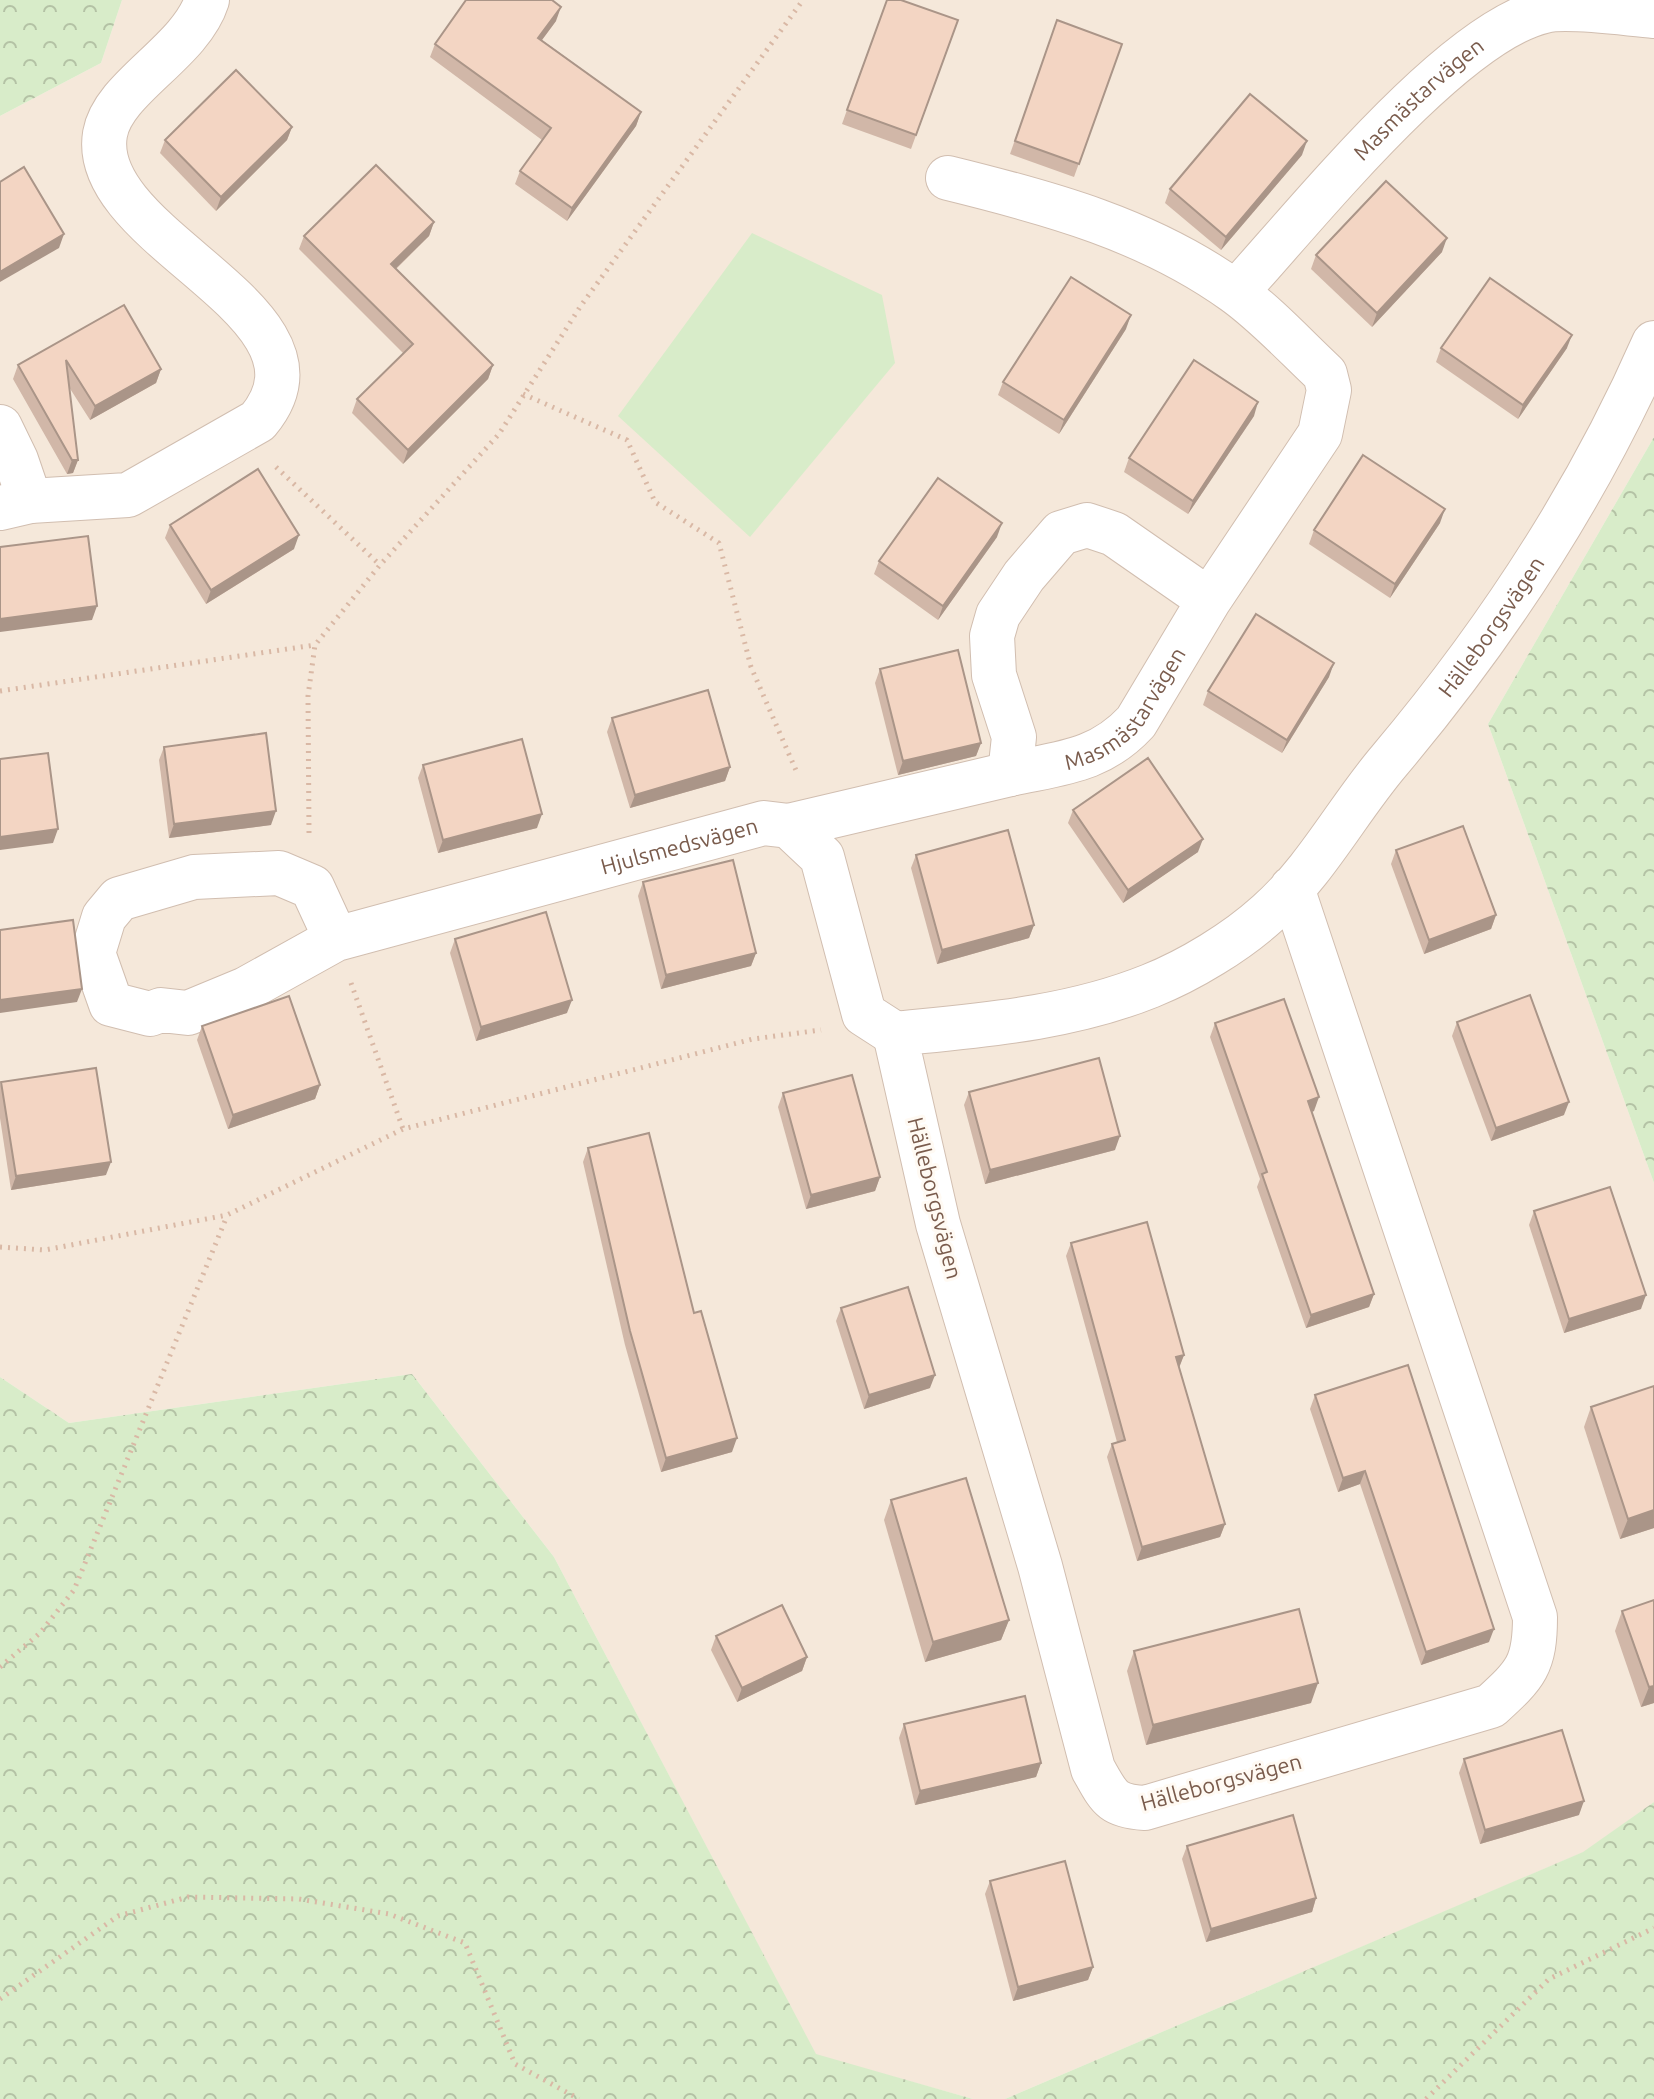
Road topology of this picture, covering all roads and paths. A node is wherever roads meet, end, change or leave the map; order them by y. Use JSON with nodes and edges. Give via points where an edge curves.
{"nodes":[{"id":1,"x":207,"y":0,"type":"edge"},
{"id":2,"x":803,"y":0,"type":"edge"},
{"id":3,"x":1654,"y":16,"type":"edge"},
{"id":4,"x":948,"y":178,"type":"dead end"},
{"id":5,"x":1236,"y":292,"type":"junction"},
{"id":6,"x":1654,"y":343,"type":"edge"},
{"id":7,"x":523,"y":394,"type":"junction"},
{"id":8,"x":0,"y":427,"type":"edge"},
{"id":9,"x":240,"y":432,"type":"junction"},
{"id":10,"x":15,"y":505,"type":"edge"},
{"id":11,"x":380,"y":565,"type":"junction"},
{"id":12,"x":1209,"y":600,"type":"junction"},
{"id":13,"x":315,"y":645,"type":"junction"},
{"id":14,"x":0,"y":691,"type":"edge"},
{"id":15,"x":1010,"y":774,"type":"junction"},
{"id":16,"x":789,"y":826,"type":"junction"},
{"id":17,"x":312,"y":887,"type":"junction"},
{"id":18,"x":1292,"y":888,"type":"junction"},
{"id":19,"x":336,"y":939,"type":"junction"},
{"id":20,"x":880,"y":1024,"type":"junction"},
{"id":21,"x":403,"y":1129,"type":"junction"},
{"id":22,"x":227,"y":1215,"type":"junction"},
{"id":23,"x":0,"y":1247,"type":"edge"},
{"id":24,"x":0,"y":1667,"type":"edge"},
{"id":25,"x":1654,"y":1928,"type":"edge"},
{"id":26,"x":0,"y":1999,"type":"edge"},
{"id":27,"x":579,"y":2099,"type":"edge"},
{"id":28,"x":1426,"y":2099,"type":"edge"}],
"edges":[{"from":1,"to":9,"type":"street","via":[[186,38],[113,111],[105,134],[107,170],[135,209],[236,300],[274,353],[278,373],[271,404]]},
{"from":2,"to":7,"type":"path"},
{"from":3,"to":5,"type":"street","name":"Masmästarvägen","via":[[1547,10],[1490,36],[1414,98]]},
{"from":4,"to":5,"type":"street","name":"Masmästarvägen","via":[[1112,224]]},
{"from":5,"to":12,"type":"street","name":"Masmästarvägen","via":[[1325,374],[1329,390],[1320,434]]},
{"from":6,"to":18,"type":"street","name":"Hälleborgsvägen","via":[[1624,412],[1515,597]]},
{"from":7,"to":11,"type":"path","via":[[481,456]]},
{"from":7,"to":16,"type":"path","via":[[627,440],[655,502],[719,543],[751,667],[806,795]]},
{"from":8,"to":10,"type":"street","via":[[16,460]]},
{"from":9,"to":10,"type":"street","via":[[128,495]]},
{"from":9,"to":11,"type":"path"},
{"from":11,"to":13,"type":"path"},
{"from":12,"to":15,"type":"street","name":"Masmästarvägen","via":[[1122,737],[1085,758]]},
{"from":12,"to":15,"type":"street","via":[[1114,534],[1087,525],[1061,533],[1015,589],[992,636],[994,675],[1014,737]]},
{"from":13,"to":14,"type":"path"},
{"from":13,"to":17,"type":"path","via":[[306,777]]},
{"from":15,"to":16,"type":"street","name":"Masmästarvägen"},
{"from":16,"to":19,"type":"street","name":"Hjulsmedsvägen","via":[[764,823]]},
{"from":16,"to":20,"type":"street","name":"Hjulsmedsvägen","via":[[822,857]]},
{"from":17,"to":19,"type":"street"},
{"from":17,"to":19,"type":"street","name":"Hjulsmedsvägen","via":[[279,873],[194,877],[119,899],[104,917],[93,953],[111,1004],[150,1014],[188,1013],[246,989]]},
{"from":18,"to":20,"type":"street","name":"Hälleborgsvägen","via":[[1268,913],[1205,957],[1151,986],[1048,1018]]},
{"from":18,"to":20,"type":"street","name":"Hälleborgsvägen","via":[[1535,1617],[1535,1649],[1521,1678],[1491,1706],[1145,1808],[1124,1807],[1109,1798],[1093,1769],[1040,1566]]},
{"from":19,"to":21,"type":"path"},
{"from":20,"to":21,"type":"path","via":[[753,1039]]},
{"from":21,"to":22,"type":"path"},
{"from":22,"to":23,"type":"path","via":[[45,1250]]},
{"from":22,"to":24,"type":"path","via":[[74,1590],[40,1633]]},
{"from":25,"to":28,"type":"path","via":[[1549,1979]]},
{"from":26,"to":27,"type":"path","via":[[118,1916],[188,1897],[299,1899],[389,1914],[465,1943],[515,2064]]}]}
